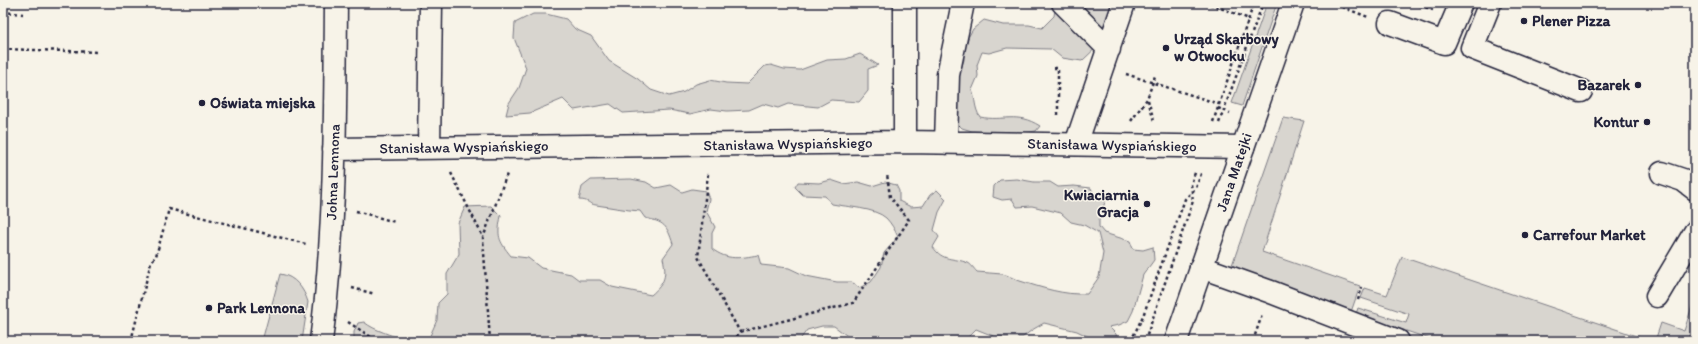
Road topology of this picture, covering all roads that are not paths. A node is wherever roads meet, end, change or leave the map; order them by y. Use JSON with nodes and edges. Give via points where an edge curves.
{"nodes":[{"id":1,"x":336,"y":3,"type":"edge"},
{"id":2,"x":431,"y":3,"type":"edge"},
{"id":3,"x":905,"y":3,"type":"edge"},
{"id":4,"x":963,"y":3,"type":"edge"},
{"id":5,"x":1062,"y":3,"type":"edge"},
{"id":6,"x":1124,"y":3,"type":"edge"},
{"id":7,"x":1293,"y":3,"type":"edge"},
{"id":8,"x":1461,"y":3,"type":"edge"},
{"id":9,"x":1490,"y":3,"type":"edge"},
{"id":10,"x":1383,"y":21,"type":"road end"},
{"id":11,"x":1106,"y":57,"type":"junction"},
{"id":12,"x":1581,"y":91,"type":"dead end"},
{"id":13,"x":905,"y":142,"type":"junction"},
{"id":14,"x":946,"y":143,"type":"junction"},
{"id":15,"x":1076,"y":144,"type":"junction"},
{"id":16,"x":1242,"y":147,"type":"junction"},
{"id":17,"x":334,"y":148,"type":"junction"},
{"id":18,"x":429,"y":148,"type":"junction"},
{"id":19,"x":1662,"y":173,"type":"dead end"},
{"id":20,"x":1695,"y":189,"type":"edge"},
{"id":21,"x":1695,"y":232,"type":"edge"},
{"id":22,"x":1201,"y":267,"type":"junction"},
{"id":23,"x":1657,"y":296,"type":"dead end"},
{"id":24,"x":1353,"y":333,"type":"edge"},
{"id":25,"x":321,"y":341,"type":"edge"},
{"id":26,"x":1176,"y":341,"type":"edge"},
{"id":27,"x":1398,"y":341,"type":"edge"}],
"edges":[{"from":1,"to":17,"type":"street","name":"Johna Lennona"},
{"from":2,"to":18,"type":"street"},
{"from":3,"to":13,"type":"street"},
{"from":4,"to":14,"type":"street","via":[[948,75]]},
{"from":5,"to":11,"type":"street"},
{"from":6,"to":11,"type":"street"},
{"from":7,"to":16,"type":"street","name":"Jana Matejki"},
{"from":8,"to":10,"type":"street","via":[[1444,43]]},
{"from":9,"to":12,"type":"street","via":[[1472,48]]},
{"from":11,"to":15,"type":"street"},
{"from":13,"to":14,"type":"street","name":"Stanisława Wyspiańskiego"},
{"from":13,"to":18,"type":"street","name":"Stanisława Wyspiańskiego"},
{"from":14,"to":15,"type":"street","name":"Stanisława Wyspiańskiego"},
{"from":15,"to":16,"type":"street","name":"Stanisława Wyspiańskiego"},
{"from":16,"to":22,"type":"street","name":"Jana Matejki"},
{"from":17,"to":18,"type":"street","name":"Stanisława Wyspiańskiego"},
{"from":17,"to":25,"type":"street","name":"Johna Lennona","via":[[330,266]]},
{"from":19,"to":20,"type":"street","via":[[1683,180]]},
{"from":21,"to":23,"type":"street"},
{"from":22,"to":24,"type":"street","via":[[1271,292]]},
{"from":22,"to":26,"type":"street","name":"Jana Matejki"},
{"from":24,"to":27,"type":"street"}]}
